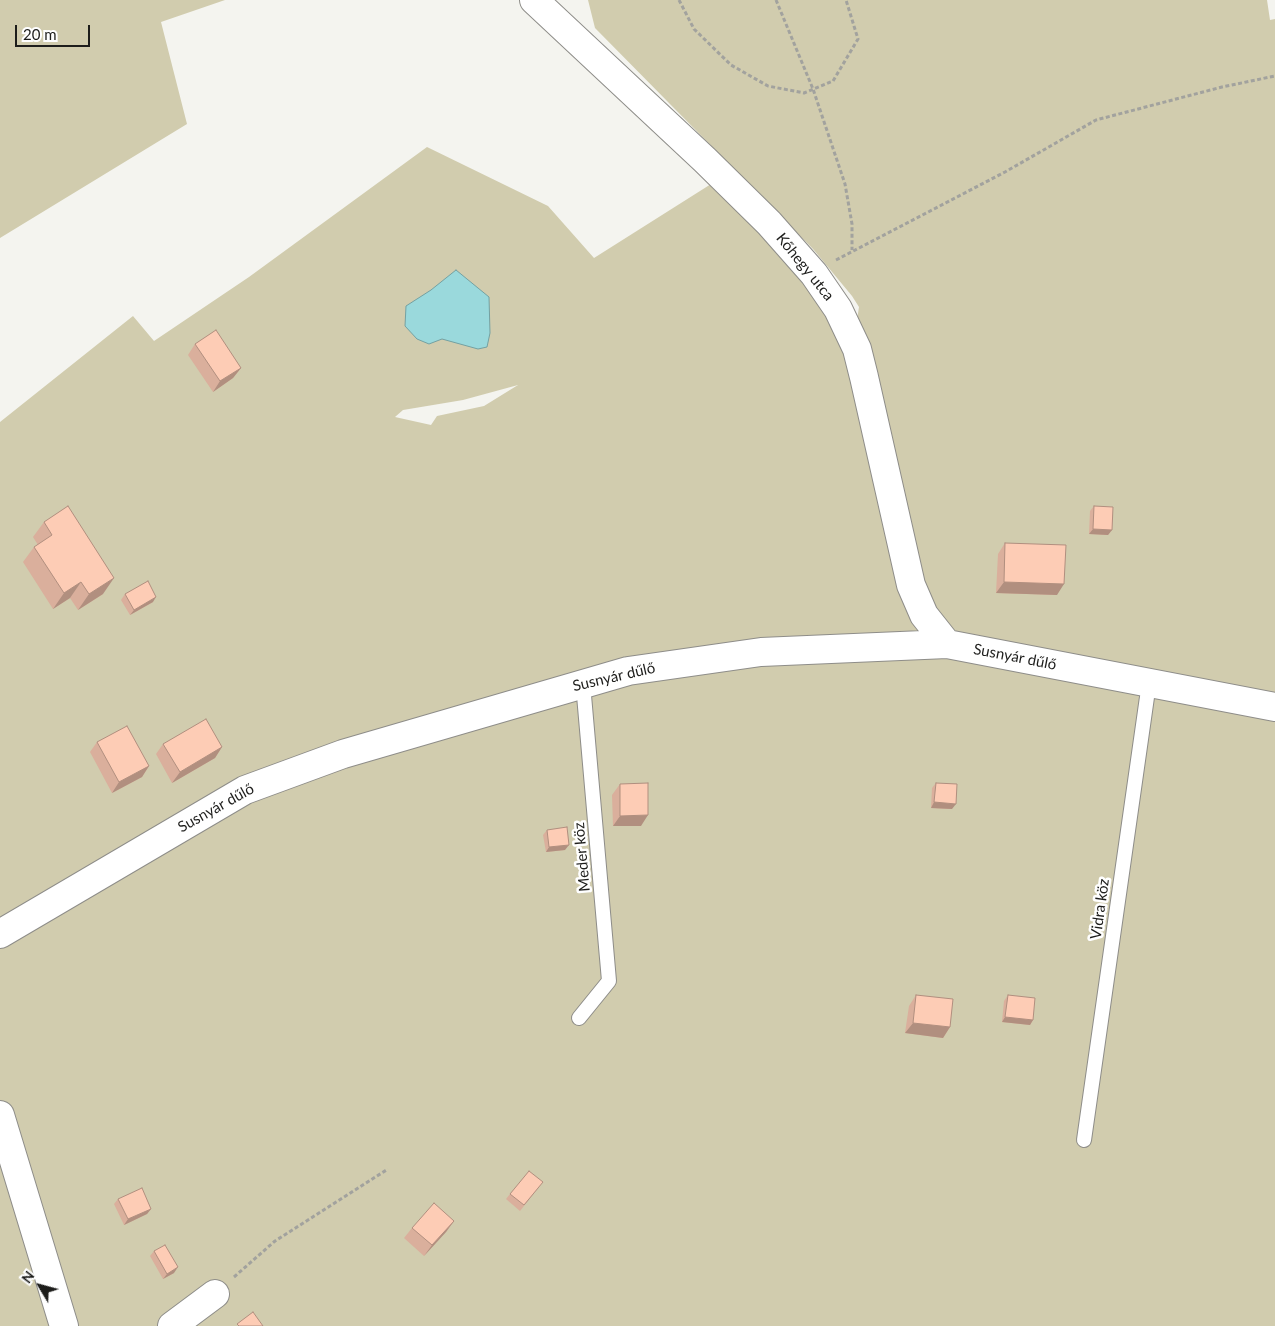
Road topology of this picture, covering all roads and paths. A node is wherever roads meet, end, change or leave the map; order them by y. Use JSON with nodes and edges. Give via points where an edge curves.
{"nodes":[{"id":1,"x":534,"y":0,"type":"edge"},
{"id":2,"x":679,"y":0,"type":"edge"},
{"id":3,"x":776,"y":0,"type":"edge"},
{"id":4,"x":846,"y":0,"type":"edge"},
{"id":5,"x":1275,"y":76,"type":"edge"},
{"id":6,"x":813,"y":90,"type":"junction"},
{"id":7,"x":852,"y":250,"type":"junction"},
{"id":8,"x":814,"y":274,"type":"junction"},
{"id":9,"x":947,"y":644,"type":"junction"},
{"id":10,"x":1149,"y":683,"type":"junction"},
{"id":11,"x":583,"y":684,"type":"junction"},
{"id":12,"x":1275,"y":707,"type":"edge"},
{"id":13,"x":0,"y":934,"type":"edge"},
{"id":14,"x":579,"y":1018,"type":"dead end"},
{"id":15,"x":0,"y":1115,"type":"edge"},
{"id":16,"x":1084,"y":1140,"type":"dead end"},
{"id":17,"x":388,"y":1169,"type":"dead end"},
{"id":18,"x":215,"y":1294,"type":"joint"},
{"id":19,"x":64,"y":1326,"type":"edge"},
{"id":20,"x":172,"y":1326,"type":"edge"}],
"edges":[{"from":1,"to":8,"type":"street","name":"Kőhegy utca","via":[[705,160],[769,223]]},
{"from":2,"to":6,"type":"path","via":[[694,29],[731,65],[768,86],[804,93]]},
{"from":3,"to":6,"type":"path"},
{"from":4,"to":6,"type":"path","via":[[858,39],[833,81]]},
{"from":5,"to":7,"type":"path","via":[[1096,120],[1005,172]]},
{"from":6,"to":7,"type":"path","via":[[845,184],[852,224]]},
{"from":7,"to":8,"type":"path"},
{"from":8,"to":9,"type":"street","name":"Kőhegy utca","via":[[838,309],[857,349],[911,585],[924,615]]},
{"from":9,"to":10,"type":"street","name":"Susnyár dűlő"},
{"from":9,"to":11,"type":"street","name":"Susnyár dűlő","via":[[761,652],[628,671]]},
{"from":10,"to":12,"type":"street","name":"Susnyár dűlő"},
{"from":10,"to":16,"type":"lane","name":"Vidra köz"},
{"from":11,"to":13,"type":"street","name":"Susnyár dűlő","via":[[343,754],[245,790]]},
{"from":11,"to":14,"type":"lane","name":"Meder köz","via":[[609,981]]},
{"from":15,"to":19,"type":"street"},
{"from":17,"to":18,"type":"path","via":[[276,1241]]},
{"from":18,"to":20,"type":"street"}]}
